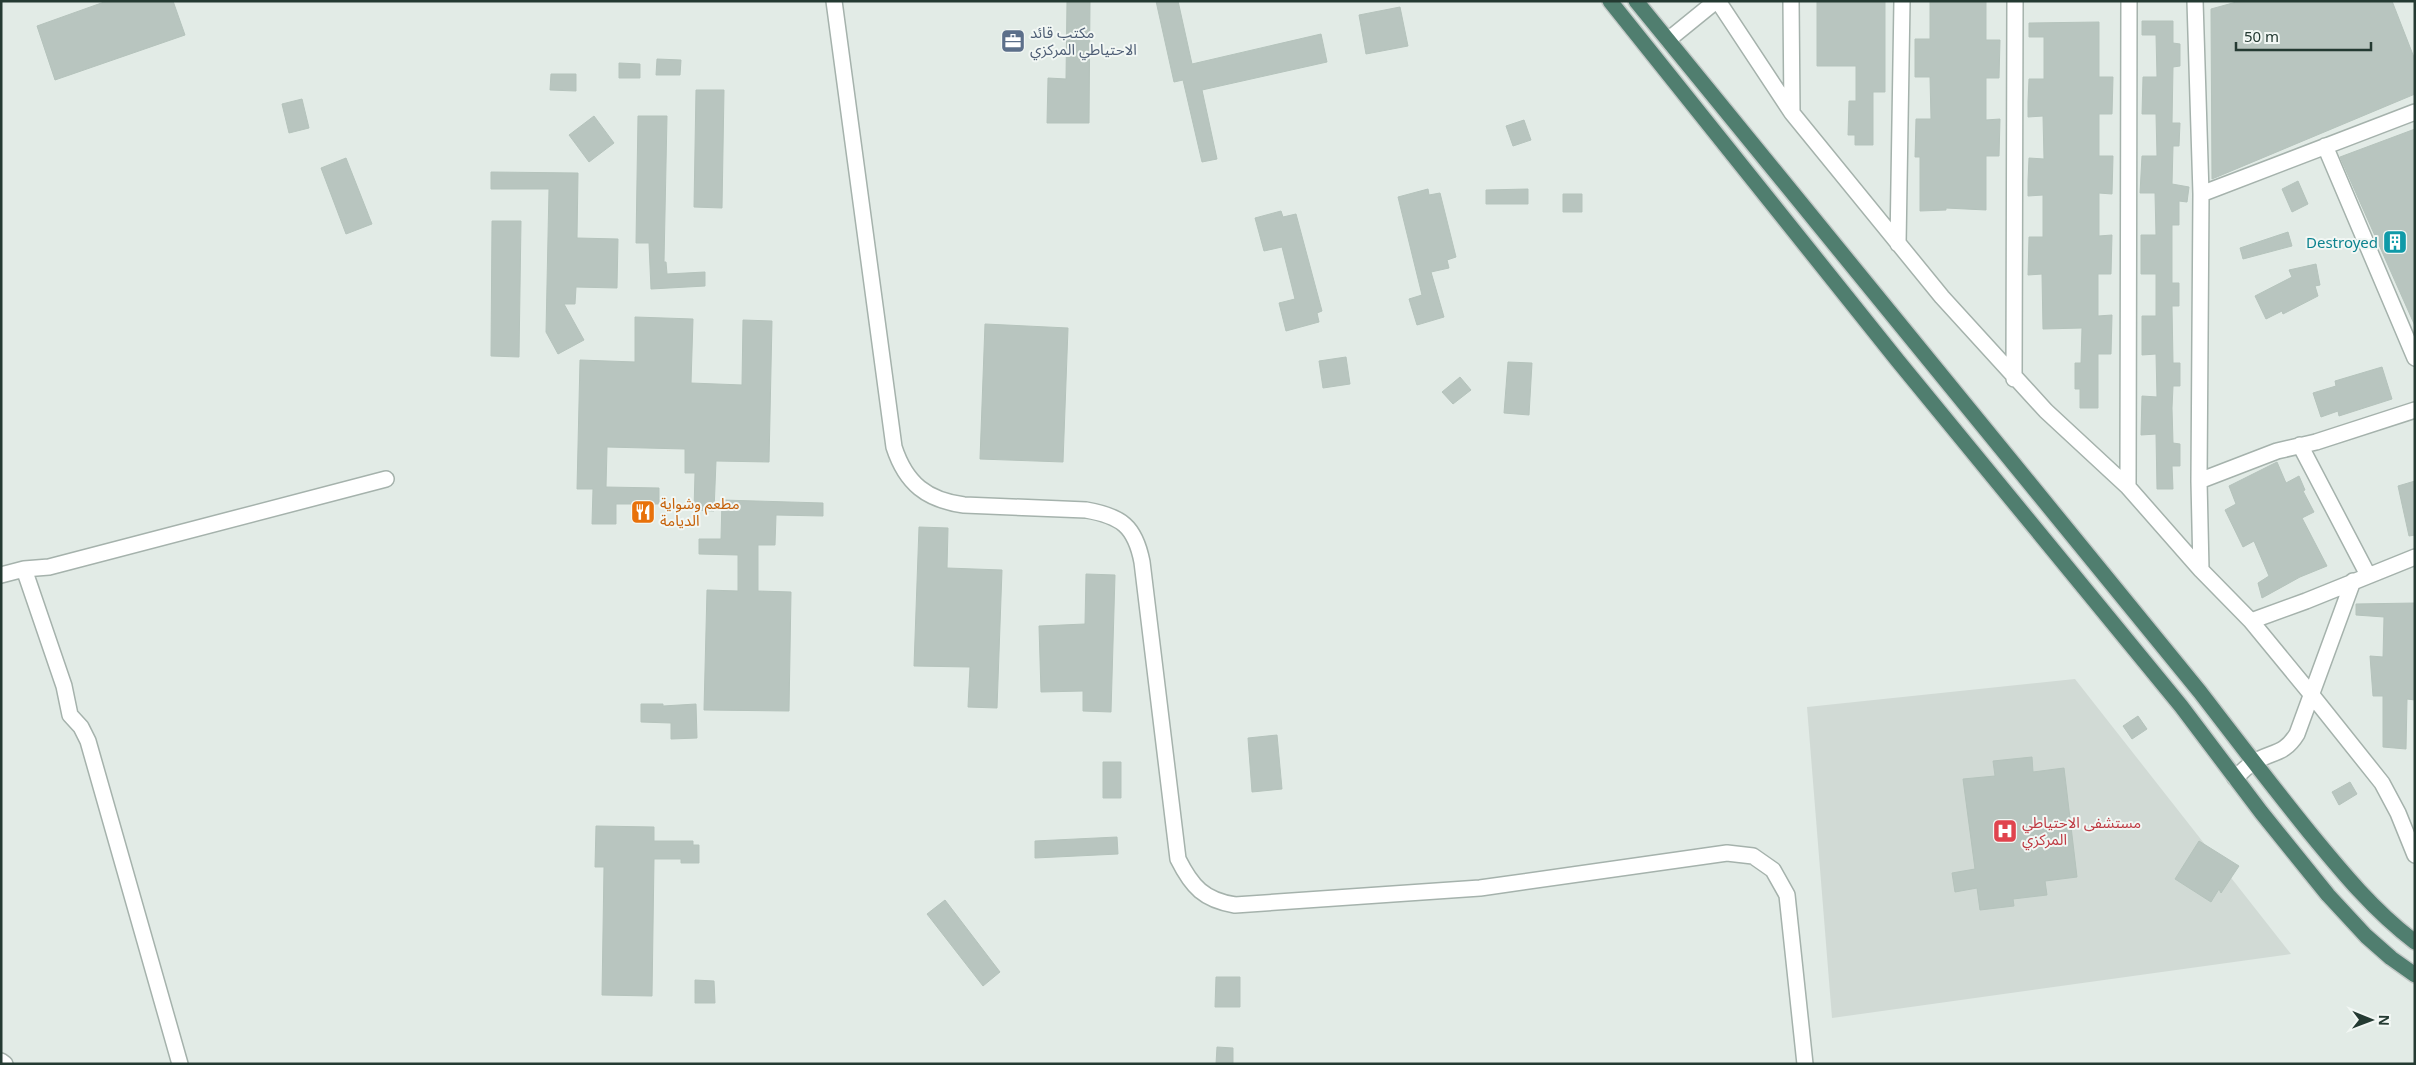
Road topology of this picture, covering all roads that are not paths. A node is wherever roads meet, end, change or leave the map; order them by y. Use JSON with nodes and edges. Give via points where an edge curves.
{"nodes":[{"id":1,"x":834,"y":1,"type":"edge"},
{"id":2,"x":1610,"y":1,"type":"edge"},
{"id":3,"x":1636,"y":1,"type":"edge"},
{"id":4,"x":1717,"y":1,"type":"edge"},
{"id":5,"x":1791,"y":1,"type":"edge"},
{"id":6,"x":1902,"y":1,"type":"edge"},
{"id":7,"x":2014,"y":1,"type":"edge"},
{"id":8,"x":2129,"y":1,"type":"edge"},
{"id":9,"x":2195,"y":1,"type":"edge"},
{"id":10,"x":1668,"y":40,"type":"junction"},
{"id":11,"x":2415,"y":112,"type":"edge"},
{"id":12,"x":1792,"y":113,"type":"junction"},
{"id":13,"x":2325,"y":146,"type":"junction"},
{"id":14,"x":2201,"y":194,"type":"junction"},
{"id":15,"x":1898,"y":244,"type":"junction"},
{"id":16,"x":2415,"y":358,"type":"edge"},
{"id":17,"x":2014,"y":379,"type":"junction"},
{"id":18,"x":2415,"y":410,"type":"edge"},
{"id":19,"x":2300,"y":445,"type":"junction"},
{"id":20,"x":386,"y":479,"type":"dead end"},
{"id":21,"x":2199,"y":481,"type":"junction"},
{"id":22,"x":2128,"y":487,"type":"junction"},
{"id":23,"x":2415,"y":557,"type":"edge"},
{"id":24,"x":24,"y":569,"type":"junction"},
{"id":25,"x":2201,"y":570,"type":"junction"},
{"id":26,"x":1,"y":575,"type":"edge"},
{"id":27,"x":2368,"y":575,"type":"junction"},
{"id":28,"x":2353,"y":581,"type":"junction"},
{"id":29,"x":2250,"y":621,"type":"junction"},
{"id":30,"x":2311,"y":694,"type":"junction"},
{"id":31,"x":2253,"y":762,"type":"junction"},
{"id":32,"x":2235,"y":778,"type":"junction"},
{"id":33,"x":2415,"y":855,"type":"edge"},
{"id":34,"x":2415,"y":942,"type":"edge"},
{"id":35,"x":2415,"y":975,"type":"edge"},
{"id":36,"x":1,"y":1061,"type":"edge"},
{"id":37,"x":5,"y":1064,"type":"edge"},
{"id":38,"x":180,"y":1064,"type":"edge"},
{"id":39,"x":1806,"y":1064,"type":"edge"}],
"edges":[{"from":1,"to":39,"type":"street","via":[[894,448],[900,464],[912,482],[928,495],[944,502],[1086,510],[1121,520],[1130,531],[1139,545],[1142,562],[1178,859],[1199,891],[1217,902],[1235,905],[1480,888],[1727,853],[1753,856],[1773,870],[1787,895]]},
{"from":2,"to":32,"type":"highway","via":[[1898,362],[2181,706]]},
{"from":3,"to":10,"type":"highway"},
{"from":4,"to":10,"type":"street"},
{"from":4,"to":12,"type":"street"},
{"from":5,"to":12,"type":"street"},
{"from":6,"to":15,"type":"street"},
{"from":7,"to":17,"type":"street"},
{"from":8,"to":22,"type":"street"},
{"from":9,"to":14,"type":"street"},
{"from":10,"to":31,"type":"highway","via":[[2200,692]]},
{"from":11,"to":13,"type":"street"},
{"from":12,"to":15,"type":"street"},
{"from":13,"to":14,"type":"street"},
{"from":13,"to":16,"type":"street"},
{"from":14,"to":21,"type":"street"},
{"from":15,"to":17,"type":"street"},
{"from":17,"to":22,"type":"street"},
{"from":18,"to":19,"type":"street"},
{"from":19,"to":21,"type":"street"},
{"from":19,"to":27,"type":"street"},
{"from":20,"to":24,"type":"street","via":[[49,568]]},
{"from":21,"to":25,"type":"street"},
{"from":22,"to":25,"type":"street"},
{"from":23,"to":27,"type":"street"},
{"from":24,"to":26,"type":"street"},
{"from":24,"to":38,"type":"street","via":[[64,686],[70,715],[88,741]]},
{"from":25,"to":29,"type":"street"},
{"from":27,"to":28,"type":"street"},
{"from":28,"to":29,"type":"street"},
{"from":28,"to":30,"type":"street"},
{"from":29,"to":30,"type":"street"},
{"from":30,"to":31,"type":"street","via":[[2290,745],[2281,752]]},
{"from":30,"to":33,"type":"street","via":[[2382,784]]},
{"from":31,"to":32,"type":"street"},
{"from":31,"to":34,"type":"highway","via":[[2346,878]]},
{"from":32,"to":35,"type":"highway","via":[[2328,895],[2366,936]]},
{"from":36,"to":37,"type":"street"}]}
